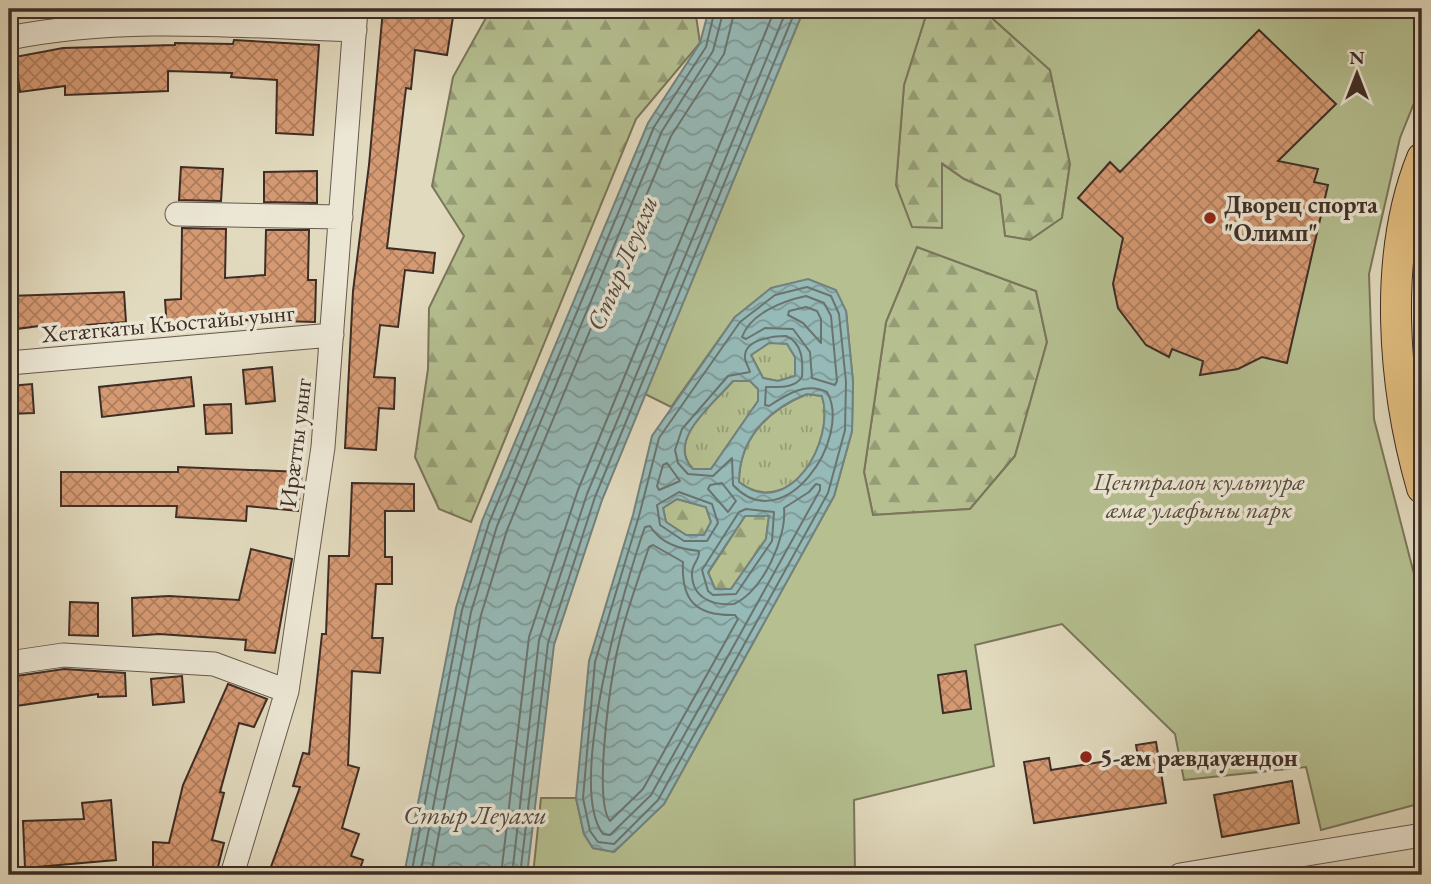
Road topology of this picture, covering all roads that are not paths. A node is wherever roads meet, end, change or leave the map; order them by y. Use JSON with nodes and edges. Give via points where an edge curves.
{"nodes":[{"id":1,"x":170,"y":16,"type":"edge"},
{"id":2,"x":356,"y":20,"type":"edge"},
{"id":3,"x":9,"y":38,"type":"edge"},
{"id":4,"x":1422,"y":158,"type":"edge"},
{"id":5,"x":177,"y":214,"type":"dead end"},
{"id":6,"x":341,"y":217,"type":"junction"},
{"id":7,"x":332,"y":335,"type":"junction"},
{"id":8,"x":9,"y":363,"type":"edge"},
{"id":9,"x":1422,"y":488,"type":"edge"},
{"id":10,"x":9,"y":663,"type":"edge"},
{"id":11,"x":287,"y":691,"type":"junction"},
{"id":12,"x":1422,"y":835,"type":"edge"},
{"id":13,"x":232,"y":875,"type":"edge"},
{"id":14,"x":1180,"y":875,"type":"edge"}],
"edges":[{"from":1,"to":2,"type":"street"},
{"from":1,"to":3,"type":"street"},
{"from":2,"to":6,"type":"street","name":"Ирæтты уынг"},
{"from":4,"to":9,"type":"main road","via":[[1401,234],[1396,286],[1410,444]]},
{"from":5,"to":6,"type":"street"},
{"from":6,"to":7,"type":"street","name":"Ирæтты уынг"},
{"from":7,"to":8,"type":"street","name":"Хетæгкаты Къостайы уынг"},
{"from":7,"to":11,"type":"street","name":"Ирæтты уынг","via":[[323,447]]},
{"from":10,"to":11,"type":"street","via":[[63,655],[214,664]]},
{"from":11,"to":13,"type":"street","name":"Ирæтты уынг"},
{"from":12,"to":14,"type":"street"}]}
